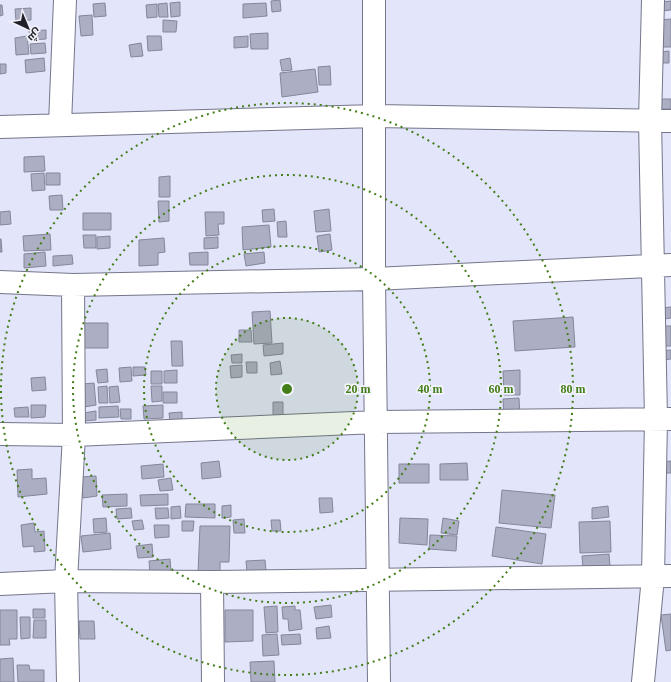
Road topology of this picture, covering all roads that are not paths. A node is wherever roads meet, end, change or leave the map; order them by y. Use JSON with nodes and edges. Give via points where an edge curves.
{"nodes":[{"id":1,"x":65,"y":0,"type":"edge"},
{"id":2,"x":374,"y":0,"type":"edge"},
{"id":3,"x":654,"y":0,"type":"edge"},
{"id":4,"x":375,"y":116,"type":"junction"},
{"id":5,"x":660,"y":121,"type":"edge"},
{"id":6,"x":60,"y":124,"type":"junction"},
{"id":7,"x":0,"y":127,"type":"edge"},
{"id":8,"x":662,"y":265,"type":"edge"},
{"id":9,"x":374,"y":279,"type":"junction"},
{"id":10,"x":0,"y":282,"type":"edge"},
{"id":11,"x":73,"y":285,"type":"junction"},
{"id":12,"x":663,"y":419,"type":"edge"},
{"id":13,"x":377,"y":422,"type":"junction"},
{"id":14,"x":0,"y":434,"type":"edge"},
{"id":15,"x":74,"y":435,"type":"junction"},
{"id":16,"x":662,"y":577,"type":"edge"},
{"id":17,"x":378,"y":580,"type":"junction"},
{"id":18,"x":66,"y":581,"type":"junction"},
{"id":19,"x":212,"y":582,"type":"junction"},
{"id":20,"x":0,"y":584,"type":"edge"},
{"id":21,"x":68,"y":682,"type":"edge"},
{"id":22,"x":213,"y":682,"type":"edge"},
{"id":23,"x":379,"y":682,"type":"edge"},
{"id":24,"x":643,"y":682,"type":"edge"}],
"edges":[{"from":1,"to":6,"type":"street"},
{"from":2,"to":4,"type":"street"},
{"from":3,"to":5,"type":"street"},
{"from":4,"to":5,"type":"street"},
{"from":4,"to":6,"type":"street"},
{"from":4,"to":9,"type":"street"},
{"from":5,"to":8,"type":"street"},
{"from":6,"to":7,"type":"street"},
{"from":8,"to":9,"type":"street"},
{"from":8,"to":12,"type":"street"},
{"from":9,"to":11,"type":"street"},
{"from":9,"to":13,"type":"street"},
{"from":10,"to":11,"type":"street"},
{"from":11,"to":15,"type":"street"},
{"from":12,"to":13,"type":"street"},
{"from":12,"to":16,"type":"street"},
{"from":13,"to":15,"type":"street"},
{"from":13,"to":17,"type":"street"},
{"from":14,"to":15,"type":"street"},
{"from":15,"to":18,"type":"street"},
{"from":16,"to":17,"type":"street"},
{"from":16,"to":24,"type":"street"},
{"from":17,"to":19,"type":"street"},
{"from":17,"to":23,"type":"street"},
{"from":18,"to":19,"type":"street"},
{"from":18,"to":20,"type":"street"},
{"from":18,"to":21,"type":"street"},
{"from":19,"to":22,"type":"street"}]}
